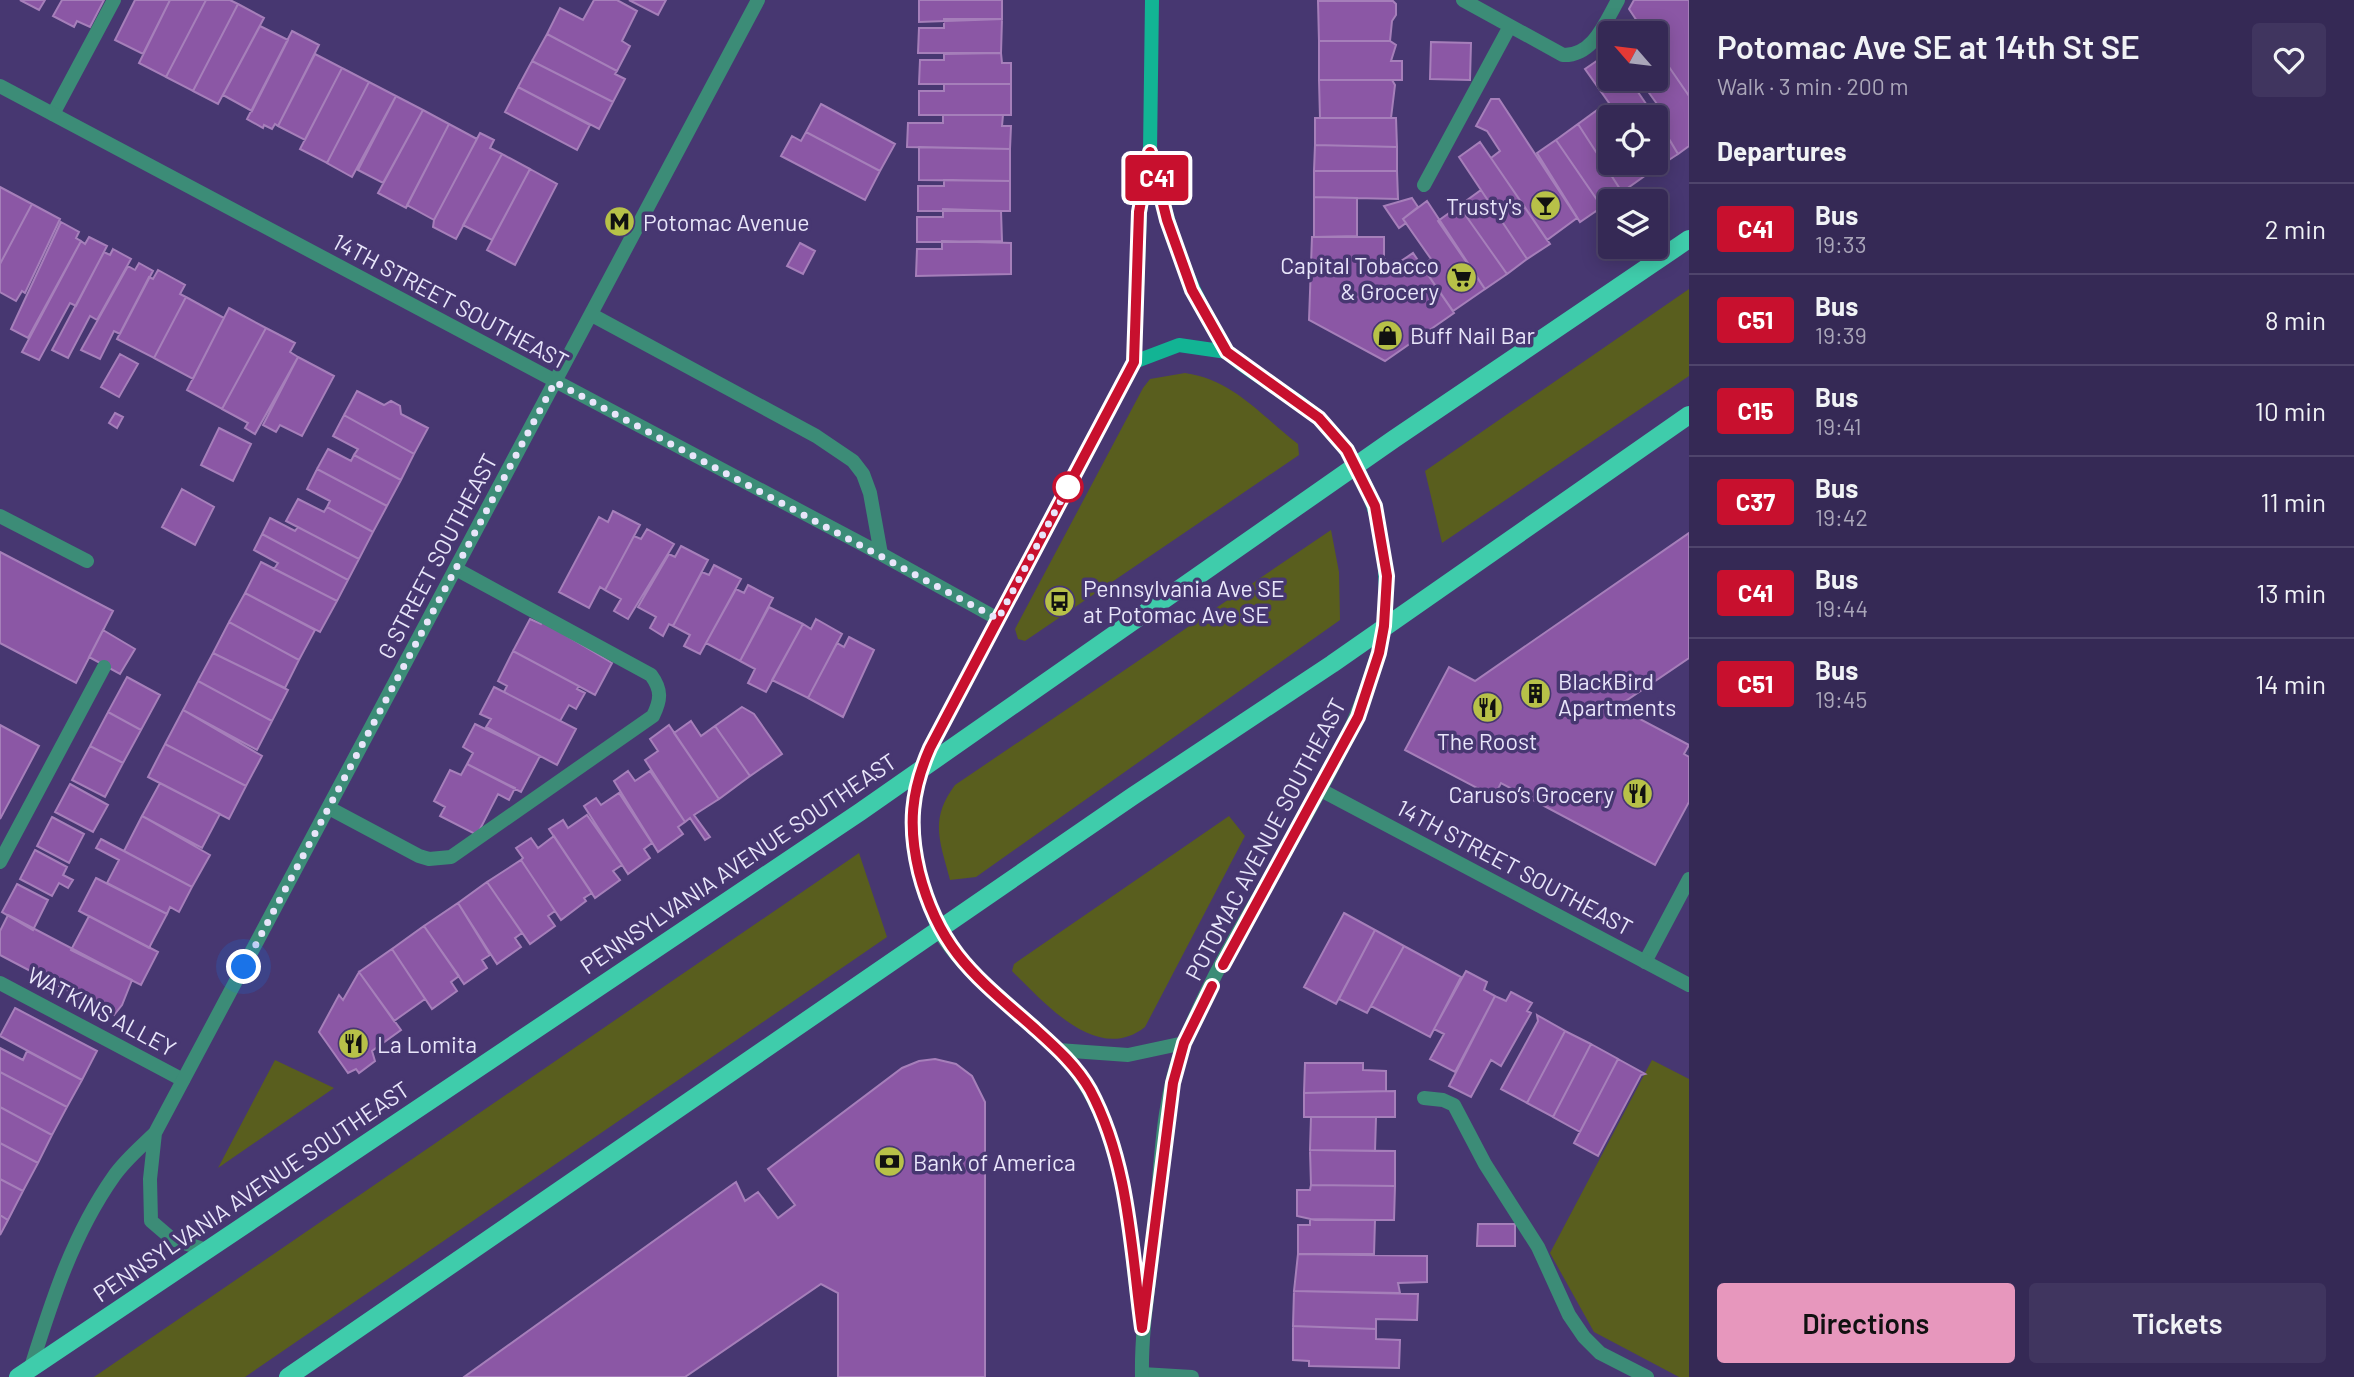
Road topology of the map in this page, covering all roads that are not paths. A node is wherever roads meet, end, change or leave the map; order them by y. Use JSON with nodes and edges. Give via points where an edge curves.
{"nodes":[{"id":1,"x":114,"y":0,"type":"edge"},
{"id":2,"x":758,"y":0,"type":"edge"},
{"id":3,"x":1152,"y":0,"type":"edge"},
{"id":4,"x":1463,"y":0,"type":"edge"},
{"id":5,"x":1618,"y":0,"type":"edge"},
{"id":6,"x":1510,"y":26,"type":"junction"},
{"id":7,"x":0,"y":86,"type":"edge"},
{"id":8,"x":52,"y":114,"type":"junction"},
{"id":9,"x":1150,"y":152,"type":"junction"},
{"id":10,"x":1424,"y":186,"type":"dead end"},
{"id":11,"x":1689,"y":239,"type":"edge"},
{"id":12,"x":592,"y":315,"type":"junction"},
{"id":13,"x":1227,"y":352,"type":"junction"},
{"id":14,"x":1134,"y":362,"type":"junction"},
{"id":15,"x":555,"y":382,"type":"junction"},
{"id":16,"x":1689,"y":415,"type":"edge"},
{"id":17,"x":1357,"y":466,"type":"junction"},
{"id":18,"x":0,"y":516,"type":"edge"},
{"id":19,"x":881,"y":554,"type":"junction"},
{"id":20,"x":87,"y":561,"type":"dead end"},
{"id":21,"x":456,"y":569,"type":"junction"},
{"id":22,"x":998,"y":619,"type":"junction"},
{"id":23,"x":1384,"y":626,"type":"junction"},
{"id":24,"x":104,"y":667,"type":"dead end"},
{"id":25,"x":921,"y":768,"type":"junction"},
{"id":26,"x":1319,"y":789,"type":"junction"},
{"id":27,"x":329,"y":808,"type":"junction"},
{"id":28,"x":0,"y":862,"type":"edge"},
{"id":29,"x":1689,"y":879,"type":"edge"},
{"id":30,"x":939,"y":931,"type":"junction"},
{"id":31,"x":1645,"y":962,"type":"junction"},
{"id":32,"x":0,"y":983,"type":"edge"},
{"id":33,"x":1689,"y":985,"type":"edge"},
{"id":34,"x":1184,"y":1043,"type":"junction"},
{"id":35,"x":1058,"y":1049,"type":"junction"},
{"id":36,"x":183,"y":1080,"type":"junction"},
{"id":37,"x":1424,"y":1098,"type":"dead end"},
{"id":38,"x":155,"y":1133,"type":"junction"},
{"id":39,"x":206,"y":1250,"type":"junction"},
{"id":40,"x":1142,"y":1328,"type":"junction"},
{"id":41,"x":24,"y":1372,"type":"edge"},
{"id":42,"x":1142,"y":1376,"type":"edge"},
{"id":43,"x":288,"y":1377,"type":"edge"},
{"id":44,"x":1192,"y":1377,"type":"edge"},
{"id":45,"x":1647,"y":1377,"type":"edge"}],
"edges":[{"from":1,"to":8,"type":"street"},
{"from":2,"to":12,"type":"street","name":"G STREET SOUTHEAST"},
{"from":3,"to":9,"type":"main road","name":"POTOMAC AVENUE SOUTHEAST"},
{"from":4,"to":6,"type":"street"},
{"from":5,"to":6,"type":"street","via":[[1597,38],[1573,55],[1563,55]]},
{"from":6,"to":10,"type":"street"},
{"from":7,"to":8,"type":"street","name":"14TH STREET SOUTHEAST"},
{"from":8,"to":15,"type":"street","name":"14TH STREET SOUTHEAST"},
{"from":9,"to":13,"type":"main road","name":"POTOMAC AVENUE SOUTHEAST","via":[[1183,267]]},
{"from":9,"to":14,"type":"main road","name":"POTOMAC AVENUE SOUTHEAST","via":[[1139,212]]},
{"from":11,"to":17,"type":"main road","name":"PENNSYLVANIA AVENUE SOUTHEAST"},
{"from":12,"to":15,"type":"street","name":"G STREET SOUTHEAST"},
{"from":12,"to":19,"type":"street","via":[[827,442],[853,461],[870,493]]},
{"from":13,"to":14,"type":"main road","via":[[1179,345]]},
{"from":13,"to":17,"type":"main road","name":"POTOMAC AVENUE SOUTHEAST","via":[[1319,418]]},
{"from":14,"to":22,"type":"main road","name":"POTOMAC AVENUE SOUTHEAST"},
{"from":15,"to":19,"type":"street","name":"14TH STREET SOUTHEAST"},
{"from":15,"to":21,"type":"street","name":"G STREET SOUTHEAST"},
{"from":16,"to":23,"type":"main road"},
{"from":17,"to":23,"type":"main road","name":"POTOMAC AVENUE SOUTHEAST","via":[[1375,506],[1385,552]]},
{"from":17,"to":25,"type":"main road","name":"PENNSYLVANIA AVENUE SOUTHEAST"},
{"from":18,"to":20,"type":"street"},
{"from":19,"to":22,"type":"street","name":"14TH STREET SOUTHEAST"},
{"from":21,"to":27,"type":"street","name":"G STREET SOUTHEAST"},
{"from":21,"to":27,"type":"street","via":[[651,675],[660,688],[653,716],[451,857],[419,856]]},
{"from":22,"to":25,"type":"main road","name":"POTOMAC AVENUE SOUTHEAST"},
{"from":23,"to":26,"type":"street","name":"POTOMAC AVENUE SOUTHEAST","via":[[1358,717]]},
{"from":23,"to":30,"type":"main road"},
{"from":24,"to":28,"type":"street"},
{"from":25,"to":30,"type":"main road","name":"POTOMAC AVENUE SOUTHEAST","via":[[912,799],[912,838]]},
{"from":25,"to":39,"type":"main road","name":"PENNSYLVANIA AVENUE SOUTHEAST"},
{"from":26,"to":31,"type":"street","name":"14TH STREET SOUTHEAST"},
{"from":26,"to":34,"type":"street","name":"POTOMAC AVENUE SOUTHEAST"},
{"from":27,"to":36,"type":"street","name":"G STREET SOUTHEAST"},
{"from":29,"to":31,"type":"street"},
{"from":30,"to":35,"type":"street","name":"POTOMAC AVENUE SOUTHEAST","via":[[975,976]]},
{"from":30,"to":43,"type":"main road"},
{"from":31,"to":33,"type":"street","name":"14TH STREET SOUTHEAST"},
{"from":32,"to":36,"type":"street","name":"WATKINS ALLEY"},
{"from":34,"to":35,"type":"street","via":[[1128,1055]]},
{"from":34,"to":40,"type":"street","name":"POTOMAC AVENUE SOUTHEAST","via":[[1166,1125]]},
{"from":35,"to":40,"type":"street","name":"POTOMAC AVENUE SOUTHEAST","via":[[1088,1086],[1116,1150]]},
{"from":36,"to":38,"type":"street","name":"G STREET SOUTHEAST"},
{"from":37,"to":45,"type":"street","via":[[1454,1105],[1538,1247],[1584,1337],[1600,1353]]},
{"from":38,"to":39,"type":"street","name":"G STREET SOUTHEAST","via":[[149,1179],[151,1221],[172,1239]]},
{"from":38,"to":41,"type":"street","name":"G STREET SOUTHEAST","via":[[115,1174],[76,1243]]},
{"from":39,"to":41,"type":"main road","name":"PENNSYLVANIA AVENUE SOUTHEAST"},
{"from":40,"to":42,"type":"street","name":"POTOMAC AVENUE SOUTHEAST"},
{"from":42,"to":44,"type":"street"}]}
